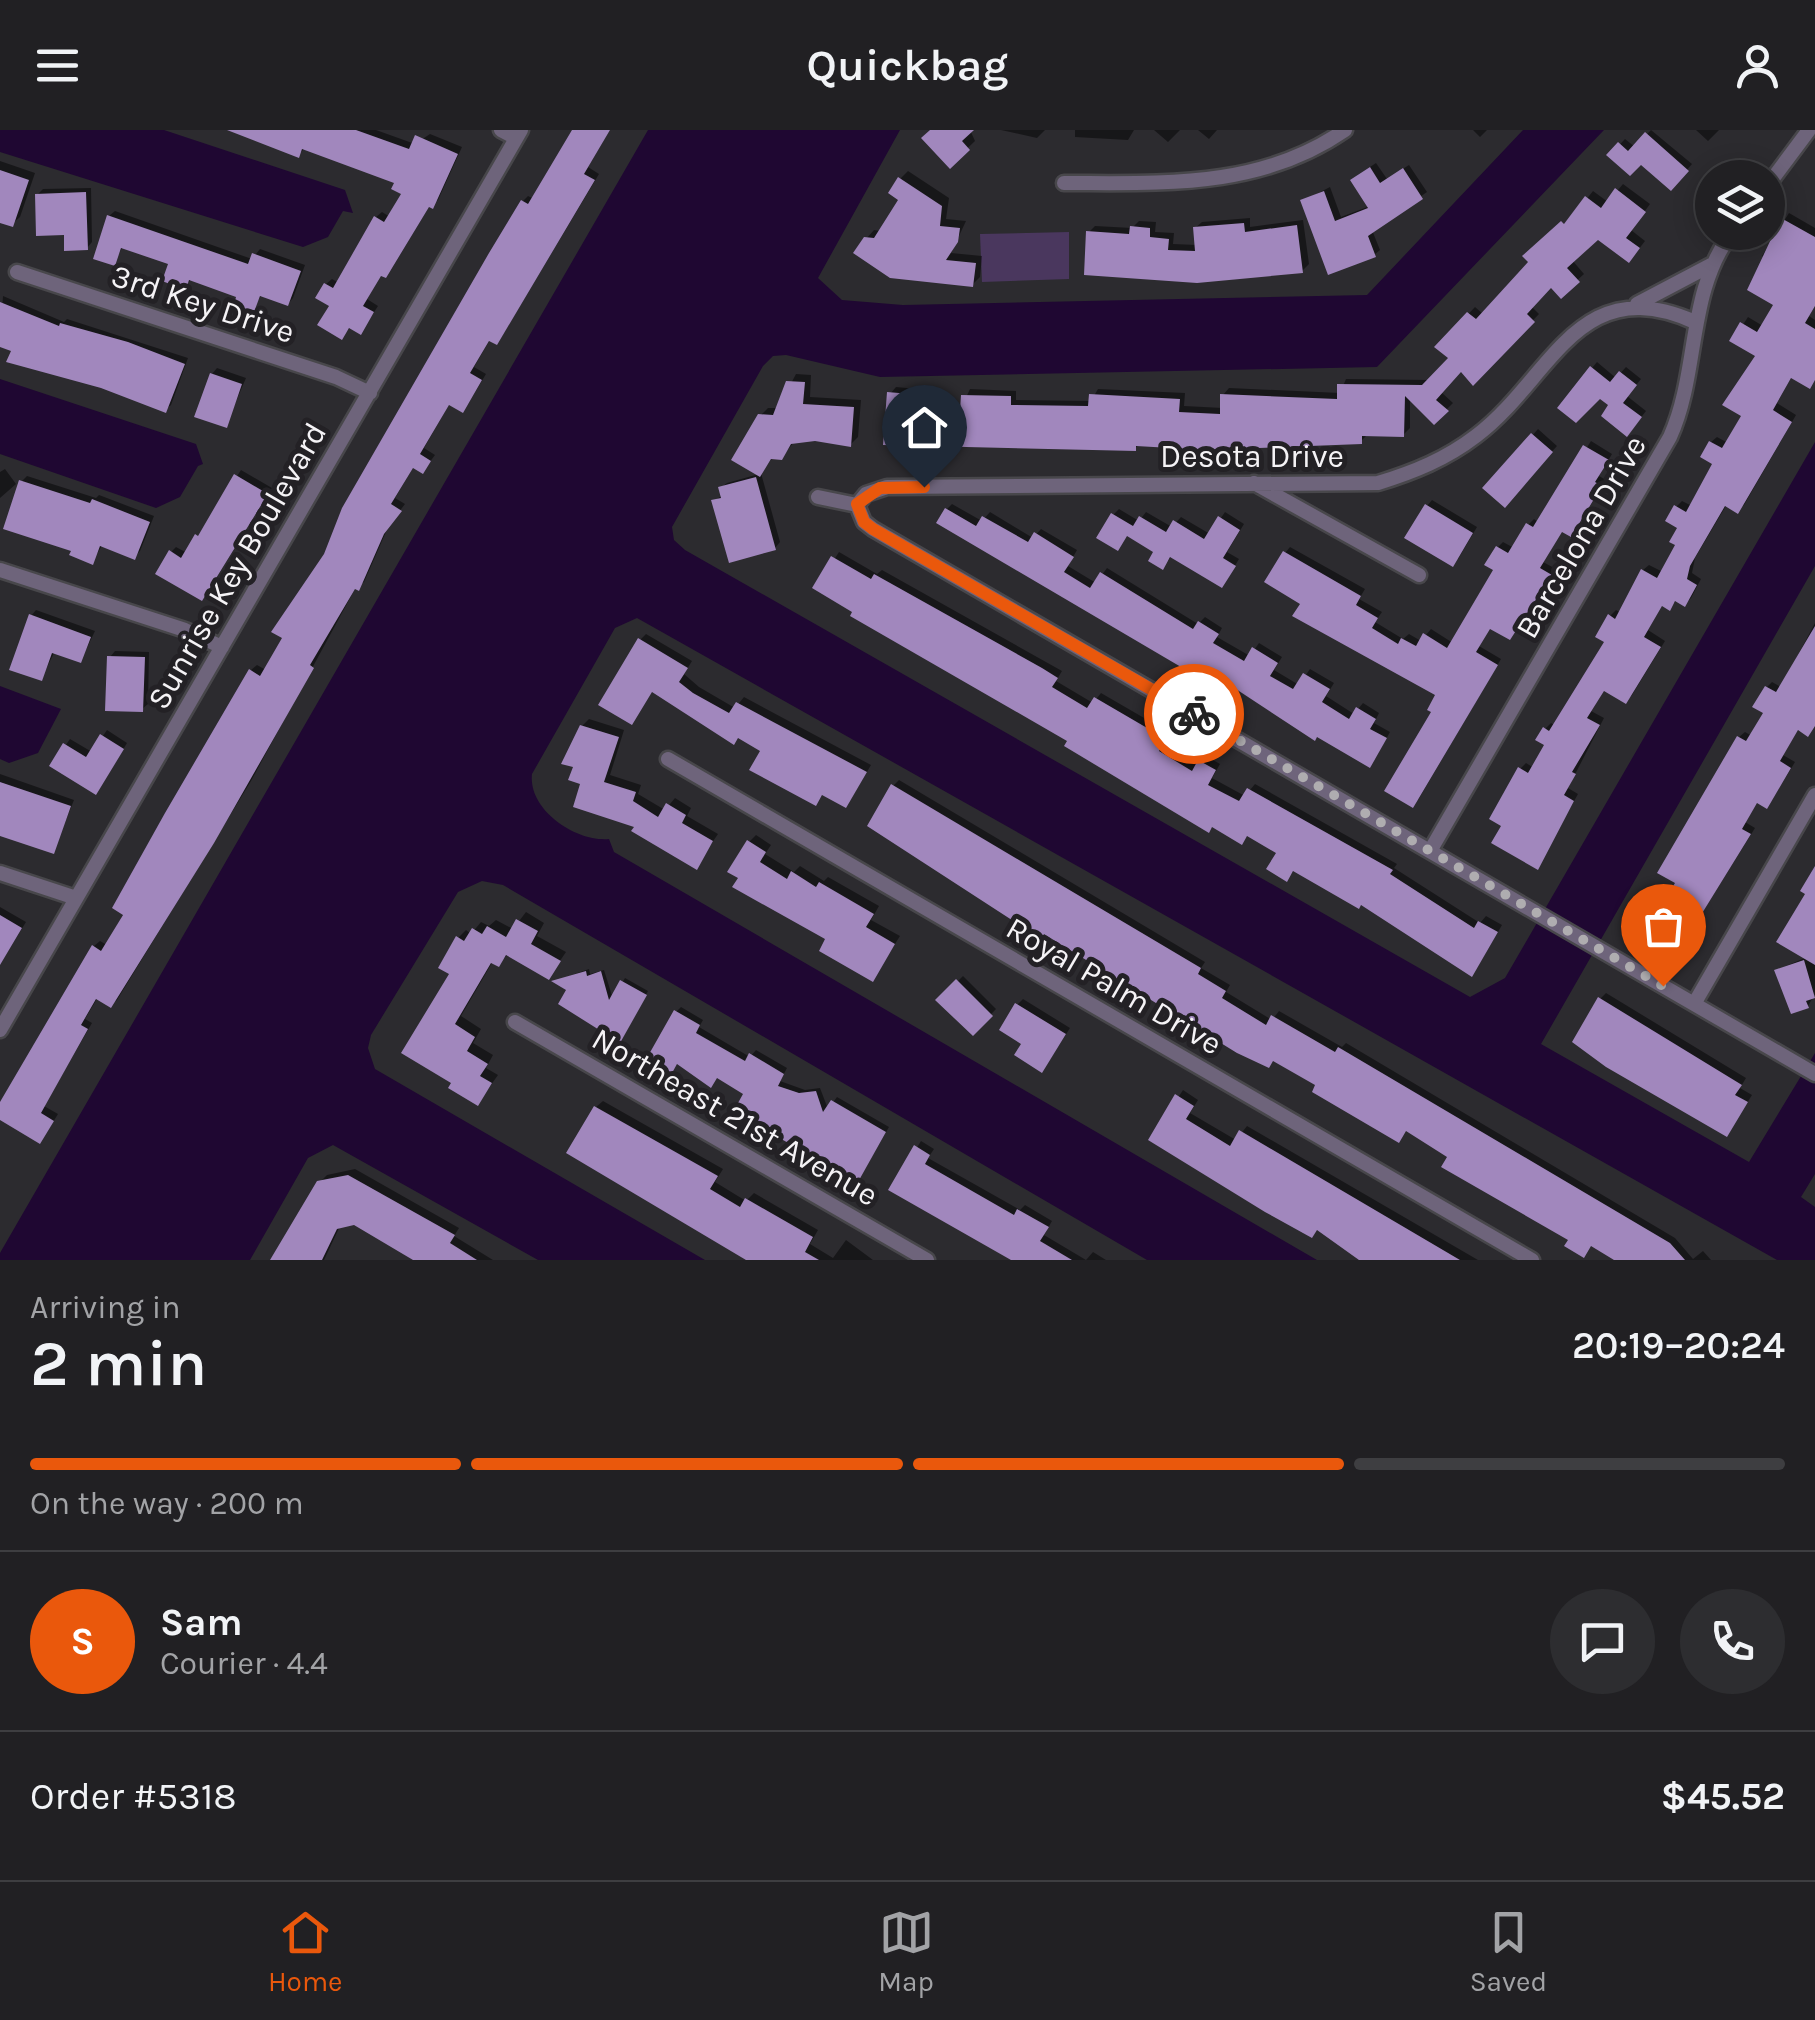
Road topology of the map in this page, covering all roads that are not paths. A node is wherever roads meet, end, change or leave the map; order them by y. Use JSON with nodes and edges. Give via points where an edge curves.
{"nodes":[{"id":1,"x":501,"y":130,"type":"edge"},
{"id":2,"x":1345,"y":130,"type":"edge"},
{"id":3,"x":1809,"y":130,"type":"edge"},
{"id":4,"x":519,"y":134,"type":"edge"},
{"id":5,"x":1785,"y":162,"type":"edge"},
{"id":6,"x":1064,"y":183,"type":"dead end"},
{"id":7,"x":1721,"y":250,"type":"edge"},
{"id":8,"x":1712,"y":264,"type":"junction"},
{"id":9,"x":18,"y":272,"type":"dead end"},
{"id":10,"x":1632,"y":306,"type":"junction"},
{"id":11,"x":1695,"y":322,"type":"junction"},
{"id":12,"x":370,"y":393,"type":"junction"},
{"id":13,"x":1252,"y":482,"type":"junction"},
{"id":14,"x":818,"y":497,"type":"dead end"},
{"id":15,"x":857,"y":504,"type":"junction"},
{"id":16,"x":0,"y":570,"type":"edge"},
{"id":17,"x":1419,"y":575,"type":"dead end"},
{"id":18,"x":222,"y":647,"type":"junction"},
{"id":19,"x":668,"y":759,"type":"dead end"},
{"id":20,"x":1815,"y":795,"type":"edge"},
{"id":21,"x":1430,"y":852,"type":"junction"},
{"id":22,"x":0,"y":873,"type":"edge"},
{"id":23,"x":76,"y":898,"type":"junction"},
{"id":24,"x":1694,"y":1004,"type":"junction"},
{"id":25,"x":515,"y":1022,"type":"dead end"},
{"id":26,"x":0,"y":1030,"type":"edge"},
{"id":27,"x":1815,"y":1074,"type":"edge"},
{"id":28,"x":927,"y":1260,"type":"edge"},
{"id":29,"x":1532,"y":1260,"type":"edge"}],
"edges":[{"from":1,"to":4,"type":"street"},
{"from":2,"to":6,"type":"street","via":[[1240,176]]},
{"from":3,"to":5,"type":"street"},
{"from":4,"to":12,"type":"street","name":"Sunrise Key Boulevard"},
{"from":7,"to":8,"type":"street","name":"Barcelona Drive"},
{"from":8,"to":10,"type":"street","name":"Desota Drive"},
{"from":8,"to":11,"type":"street","name":"Barcelona Drive"},
{"from":9,"to":12,"type":"street","name":"3rd Key Drive"},
{"from":10,"to":11,"type":"street","via":[[1658,307]]},
{"from":10,"to":13,"type":"street","name":"Desota Drive","via":[[1576,333],[1478,435],[1419,470],[1378,483]]},
{"from":11,"to":21,"type":"street","name":"Barcelona Drive","via":[[1687,390],[1670,437]]},
{"from":12,"to":18,"type":"street","name":"Sunrise Key Boulevard"},
{"from":13,"to":15,"type":"street","name":"Desota Drive","via":[[887,487]]},
{"from":13,"to":17,"type":"street"},
{"from":14,"to":15,"type":"street"},
{"from":15,"to":21,"type":"street","via":[[873,529]]},
{"from":16,"to":18,"type":"street"},
{"from":18,"to":23,"type":"street","name":"Sunrise Key Boulevard"},
{"from":19,"to":29,"type":"street","name":"Royal Palm Drive"},
{"from":20,"to":24,"type":"street"},
{"from":21,"to":24,"type":"street"},
{"from":22,"to":23,"type":"street"},
{"from":23,"to":26,"type":"street","name":"Sunrise Key Boulevard"},
{"from":24,"to":27,"type":"street"},
{"from":25,"to":28,"type":"street","name":"Northeast 21st Avenue"}]}
